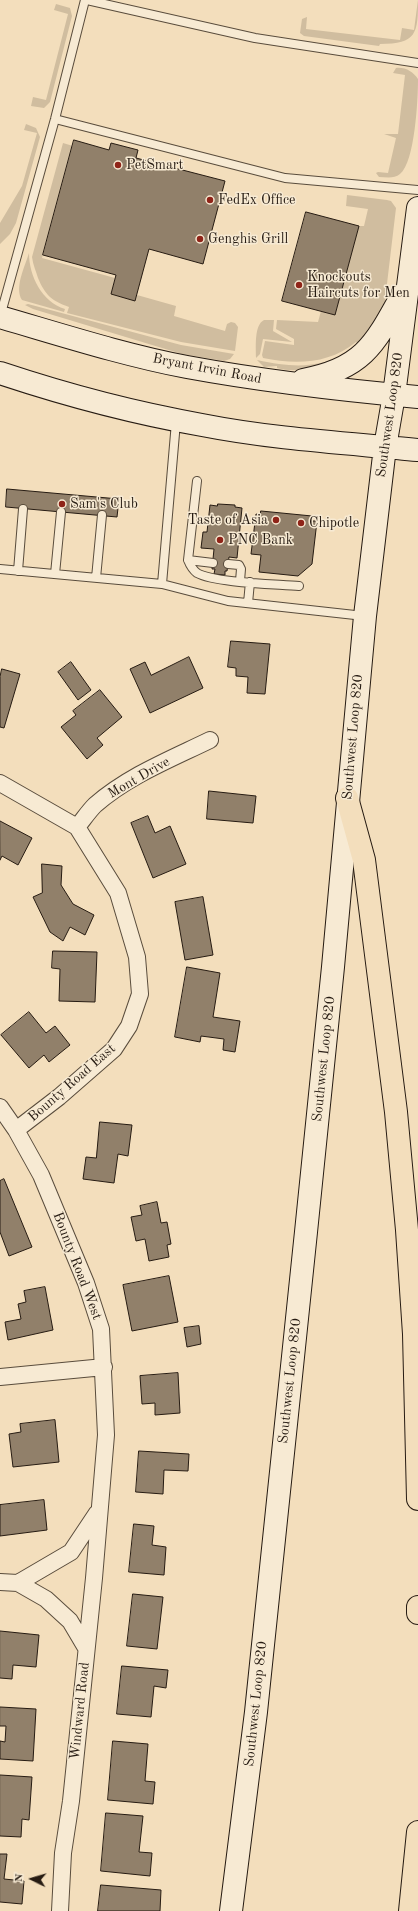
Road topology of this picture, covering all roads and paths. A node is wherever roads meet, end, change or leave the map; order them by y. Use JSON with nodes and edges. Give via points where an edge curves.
{"nodes":[{"id":1,"x":86,"y":0,"type":"edge"},
{"id":2,"x":418,"y":63,"type":"edge"},
{"id":3,"x":55,"y":119,"type":"junction"},
{"id":4,"x":418,"y":190,"type":"edge"},
{"id":5,"x":417,"y":217,"type":"edge"},
{"id":6,"x":418,"y":253,"type":"edge"},
{"id":7,"x":408,"y":283,"type":"junction"},
{"id":8,"x":0,"y":317,"type":"edge"},
{"id":9,"x":0,"y":373,"type":"edge"},
{"id":10,"x":287,"y":383,"type":"junction"},
{"id":11,"x":394,"y":395,"type":"junction"},
{"id":12,"x":418,"y":397,"type":"edge"},
{"id":13,"x":176,"y":420,"type":"junction"},
{"id":14,"x":385,"y":447,"type":"junction"},
{"id":15,"x":418,"y":450,"type":"edge"},
{"id":16,"x":197,"y":481,"type":"dead end"},
{"id":17,"x":23,"y":509,"type":"dead end"},
{"id":18,"x":62,"y":512,"type":"dead end"},
{"id":19,"x":102,"y":515,"type":"dead end"},
{"id":20,"x":188,"y":560,"type":"junction"},
{"id":21,"x":213,"y":563,"type":"dead end"},
{"id":22,"x":228,"y":564,"type":"dead end"},
{"id":23,"x":0,"y":569,"type":"edge"},
{"id":24,"x":18,"y":571,"type":"junction"},
{"id":25,"x":55,"y":574,"type":"junction"},
{"id":26,"x":96,"y":578,"type":"junction"},
{"id":27,"x":240,"y":581,"type":"junction"},
{"id":28,"x":250,"y":582,"type":"junction"},
{"id":29,"x":162,"y":584,"type":"junction"},
{"id":30,"x":299,"y":586,"type":"dead end"},
{"id":31,"x":248,"y":604,"type":"junction"},
{"id":32,"x":365,"y":616,"type":"junction"},
{"id":33,"x":210,"y":740,"type":"dead end"},
{"id":34,"x":0,"y":783,"type":"edge"},
{"id":35,"x":347,"y":798,"type":"junction"},
{"id":36,"x":77,"y":826,"type":"junction"},
{"id":37,"x":0,"y":1107,"type":"edge"},
{"id":38,"x":16,"y":1130,"type":"junction"},
{"id":39,"x":104,"y":1367,"type":"junction"},
{"id":40,"x":0,"y":1377,"type":"edge"},
{"id":41,"x":418,"y":1499,"type":"edge"},
{"id":42,"x":98,"y":1511,"type":"junction"},
{"id":43,"x":0,"y":1582,"type":"edge"},
{"id":44,"x":18,"y":1583,"type":"junction"},
{"id":45,"x":418,"y":1607,"type":"edge"},
{"id":46,"x":418,"y":1613,"type":"edge"},
{"id":47,"x":86,"y":1648,"type":"junction"},
{"id":48,"x":418,"y":1832,"type":"edge"},
{"id":49,"x":60,"y":1911,"type":"edge"},
{"id":50,"x":231,"y":1911,"type":"edge"},
{"id":51,"x":410,"y":1911,"type":"edge"}],
"edges":[{"from":1,"to":2,"type":"lane","via":[[254,38]]},
{"from":1,"to":3,"type":"lane"},
{"from":3,"to":4,"type":"lane","via":[[285,178]]},
{"from":3,"to":8,"type":"lane"},
{"from":5,"to":6,"type":"main road"},
{"from":5,"to":7,"type":"main road","name":"Southwest Loop 820"},
{"from":7,"to":10,"type":"main road","via":[[380,336],[364,354],[332,373]]},
{"from":7,"to":11,"type":"main road","name":"Southwest Loop 820"},
{"from":8,"to":10,"type":"main road","name":"Bryant Irvin Road","via":[[130,354]]},
{"from":9,"to":13,"type":"main road","via":[[73,396]]},
{"from":10,"to":11,"type":"main road","name":"Bryant Irvin Road"},
{"from":11,"to":12,"type":"main road","name":"Bryant Irvin Road"},
{"from":11,"to":14,"type":"main road","name":"Southwest Loop 820"},
{"from":13,"to":14,"type":"main road","via":[[245,432]]},
{"from":13,"to":29,"type":"lane"},
{"from":14,"to":15,"type":"main road"},
{"from":14,"to":32,"type":"main road","name":"Southwest Loop 820"},
{"from":16,"to":20,"type":"lane"},
{"from":17,"to":24,"type":"lane"},
{"from":18,"to":25,"type":"lane"},
{"from":19,"to":26,"type":"lane"},
{"from":20,"to":21,"type":"lane"},
{"from":20,"to":27,"type":"lane","via":[[197,573]]},
{"from":22,"to":27,"type":"lane","via":[[239,565]]},
{"from":23,"to":24,"type":"lane"},
{"from":24,"to":25,"type":"lane"},
{"from":25,"to":26,"type":"lane"},
{"from":26,"to":29,"type":"lane"},
{"from":27,"to":28,"type":"lane"},
{"from":28,"to":30,"type":"lane"},
{"from":28,"to":31,"type":"lane"},
{"from":29,"to":31,"type":"lane"},
{"from":31,"to":32,"type":"lane"},
{"from":32,"to":35,"type":"main road","name":"Southwest Loop 820"},
{"from":33,"to":36,"type":"street","name":"Mont Drive","via":[[116,788],[94,806]]},
{"from":34,"to":36,"type":"street","name":"Bounty Road East"},
{"from":35,"to":41,"type":"highway","via":[[364,860],[396,1112],[414,1334]]},
{"from":35,"to":50,"type":"main road","name":"Southwest Loop 820","via":[[333,967],[256,1712]]},
{"from":36,"to":38,"type":"street","name":"Bounty Road East","via":[[118,893],[137,957],[140,994],[129,1026],[114,1050]]},
{"from":37,"to":38,"type":"street","name":"Bounty Road West"},
{"from":38,"to":39,"type":"street","name":"Bounty Road West","via":[[41,1175],[86,1283],[102,1329]]},
{"from":39,"to":40,"type":"street"},
{"from":39,"to":42,"type":"street","name":"Bounty Road West","via":[[106,1435]]},
{"from":42,"to":44,"type":"street","via":[[72,1552]]},
{"from":42,"to":47,"type":"street","name":"Windward Road"},
{"from":43,"to":44,"type":"street"},
{"from":44,"to":47,"type":"street","via":[[46,1598],[56,1607],[70,1621]]},
{"from":45,"to":46,"type":"highway"},
{"from":47,"to":49,"type":"street","name":"Windward Road","via":[[71,1801],[63,1853]]},
{"from":48,"to":51,"type":"highway"}]}
